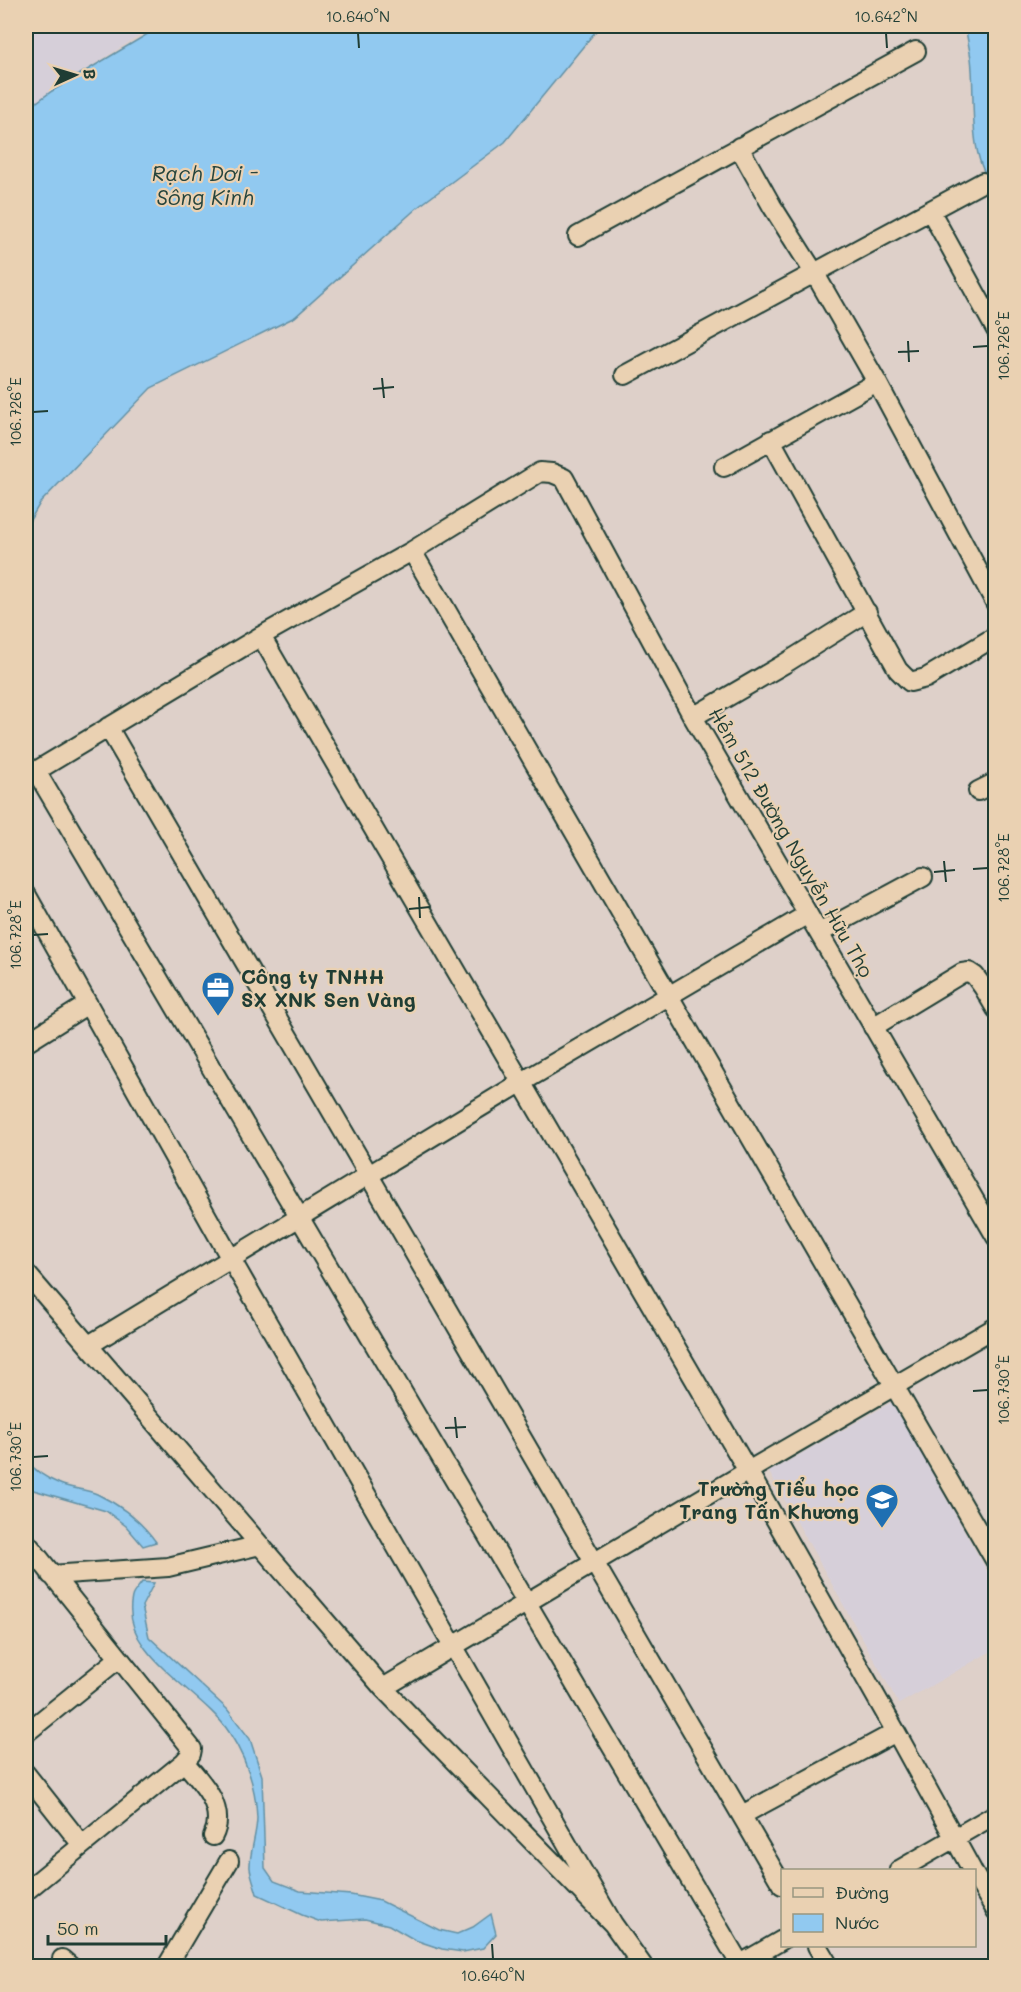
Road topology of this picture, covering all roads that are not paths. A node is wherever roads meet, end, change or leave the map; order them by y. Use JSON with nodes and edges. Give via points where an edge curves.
{"nodes":[{"id":1,"x":916,"y":51,"type":"dead end"},
{"id":2,"x":739,"y":147,"type":"junction"},
{"id":3,"x":983,"y":182,"type":"dead end"},
{"id":4,"x":931,"y":212,"type":"junction"},
{"id":5,"x":578,"y":236,"type":"dead end"},
{"id":6,"x":815,"y":274,"type":"junction"},
{"id":7,"x":996,"y":330,"type":"edge"},
{"id":8,"x":625,"y":375,"type":"dead end"},
{"id":9,"x":877,"y":382,"type":"junction"},
{"id":10,"x":771,"y":440,"type":"junction"},
{"id":11,"x":724,"y":467,"type":"dead end"},
{"id":12,"x":412,"y":551,"type":"junction"},
{"id":13,"x":996,"y":604,"type":"edge"},
{"id":14,"x":867,"y":612,"type":"junction"},
{"id":15,"x":261,"y":636,"type":"junction"},
{"id":16,"x":996,"y":636,"type":"edge"},
{"id":17,"x":693,"y":717,"type":"junction"},
{"id":18,"x":108,"y":728,"type":"junction"},
{"id":19,"x":31,"y":774,"type":"edge"},
{"id":20,"x":996,"y":782,"type":"edge"},
{"id":21,"x":978,"y":791,"type":"dead end"},
{"id":22,"x":923,"y":877,"type":"dead end"},
{"id":23,"x":26,"y":894,"type":"edge"},
{"id":24,"x":808,"y":914,"type":"junction"},
{"id":25,"x":819,"y":933,"type":"junction"},
{"id":26,"x":669,"y":995,"type":"junction"},
{"id":27,"x":88,"y":1004,"type":"junction"},
{"id":28,"x":996,"y":1009,"type":"edge"},
{"id":29,"x":873,"y":1027,"type":"junction"},
{"id":30,"x":26,"y":1043,"type":"edge"},
{"id":31,"x":522,"y":1082,"type":"junction"},
{"id":32,"x":369,"y":1175,"type":"junction"},
{"id":33,"x":299,"y":1217,"type":"junction"},
{"id":34,"x":996,"y":1237,"type":"edge"},
{"id":35,"x":231,"y":1259,"type":"junction"},
{"id":36,"x":26,"y":1273,"type":"edge"},
{"id":37,"x":996,"y":1328,"type":"edge"},
{"id":38,"x":89,"y":1346,"type":"junction"},
{"id":39,"x":895,"y":1386,"type":"junction"},
{"id":40,"x":748,"y":1471,"type":"junction"},
{"id":41,"x":26,"y":1542,"type":"edge"},
{"id":42,"x":260,"y":1545,"type":"junction"},
{"id":43,"x":595,"y":1562,"type":"junction"},
{"id":44,"x":996,"y":1562,"type":"edge"},
{"id":45,"x":32,"y":1563,"type":"edge"},
{"id":46,"x":51,"y":1575,"type":"junction"},
{"id":47,"x":527,"y":1603,"type":"junction"},
{"id":48,"x":453,"y":1646,"type":"junction"},
{"id":49,"x":118,"y":1659,"type":"junction"},
{"id":50,"x":383,"y":1688,"type":"junction"},
{"id":51,"x":896,"y":1732,"type":"junction"},
{"id":52,"x":26,"y":1733,"type":"edge"},
{"id":53,"x":184,"y":1762,"type":"junction"},
{"id":54,"x":26,"y":1774,"type":"edge"},
{"id":55,"x":996,"y":1814,"type":"edge"},
{"id":56,"x":742,"y":1815,"type":"junction"},
{"id":57,"x":213,"y":1836,"type":"dead end"},
{"id":58,"x":954,"y":1837,"type":"junction"},
{"id":59,"x":82,"y":1845,"type":"junction"},
{"id":60,"x":229,"y":1861,"type":"dead end"},
{"id":61,"x":901,"y":1869,"type":"edge"},
{"id":62,"x":972,"y":1869,"type":"edge"},
{"id":63,"x":976,"y":1876,"type":"edge"},
{"id":64,"x":781,"y":1882,"type":"edge"},
{"id":65,"x":26,"y":1891,"type":"edge"},
{"id":66,"x":996,"y":1911,"type":"edge"},
{"id":67,"x":613,"y":1924,"type":"junction"},
{"id":68,"x":781,"y":1941,"type":"edge"},
{"id":69,"x":818,"y":1947,"type":"edge"},
{"id":70,"x":738,"y":1965,"type":"edge"},
{"id":71,"x":167,"y":1966,"type":"edge"},
{"id":72,"x":643,"y":1966,"type":"edge"},
{"id":73,"x":829,"y":1966,"type":"edge"}],
"edges":[{"from":1,"to":2,"type":"street"},
{"from":2,"to":5,"type":"street"},
{"from":2,"to":6,"type":"street"},
{"from":3,"to":4,"type":"street"},
{"from":4,"to":6,"type":"street"},
{"from":4,"to":7,"type":"street"},
{"from":6,"to":8,"type":"street"},
{"from":6,"to":9,"type":"street"},
{"from":9,"to":10,"type":"street"},
{"from":9,"to":13,"type":"street"},
{"from":10,"to":11,"type":"street"},
{"from":10,"to":14,"type":"street"},
{"from":12,"to":15,"type":"street"},
{"from":12,"to":17,"type":"street","name":"Hẻm 512 Đường Nguyễn Hữu Thọ","via":[[540,472],[564,478]]},
{"from":12,"to":26,"type":"street"},
{"from":14,"to":16,"type":"street","via":[[898,670],[909,682],[926,678]]},
{"from":14,"to":17,"type":"street"},
{"from":15,"to":18,"type":"street"},
{"from":15,"to":31,"type":"street"},
{"from":17,"to":24,"type":"street","name":"Hẻm 512 Đường Nguyễn Hữu Thọ"},
{"from":18,"to":19,"type":"street"},
{"from":18,"to":32,"type":"street"},
{"from":19,"to":33,"type":"street"},
{"from":20,"to":21,"type":"street"},
{"from":22,"to":25,"type":"street"},
{"from":23,"to":27,"type":"street"},
{"from":24,"to":25,"type":"street","name":"Hẻm 512 Đường Nguyễn Hữu Thọ"},
{"from":24,"to":26,"type":"street"},
{"from":25,"to":29,"type":"street","name":"Hẻm 512 Đường Nguyễn Hữu Thọ"},
{"from":26,"to":31,"type":"street"},
{"from":26,"to":39,"type":"street"},
{"from":27,"to":30,"type":"street"},
{"from":27,"to":35,"type":"street"},
{"from":28,"to":29,"type":"street","via":[[975,976],[962,973]]},
{"from":29,"to":34,"type":"street","name":"Hẻm 512 Đường Nguyễn Hữu Thọ"},
{"from":31,"to":32,"type":"street"},
{"from":31,"to":40,"type":"street"},
{"from":32,"to":33,"type":"street"},
{"from":32,"to":43,"type":"street"},
{"from":33,"to":35,"type":"street"},
{"from":33,"to":47,"type":"street"},
{"from":35,"to":38,"type":"street"},
{"from":35,"to":48,"type":"street"},
{"from":36,"to":38,"type":"street"},
{"from":37,"to":39,"type":"street"},
{"from":38,"to":42,"type":"street"},
{"from":39,"to":40,"type":"street"},
{"from":39,"to":44,"type":"street"},
{"from":40,"to":43,"type":"street"},
{"from":40,"to":51,"type":"street"},
{"from":41,"to":45,"type":"street"},
{"from":42,"to":46,"type":"street","via":[[168,1567]]},
{"from":42,"to":50,"type":"street"},
{"from":43,"to":47,"type":"street"},
{"from":43,"to":56,"type":"street"},
{"from":45,"to":46,"type":"street"},
{"from":46,"to":49,"type":"street"},
{"from":47,"to":48,"type":"street"},
{"from":47,"to":70,"type":"street"},
{"from":48,"to":50,"type":"street"},
{"from":48,"to":67,"type":"street"},
{"from":49,"to":52,"type":"street"},
{"from":49,"to":53,"type":"street","via":[[190,1746],[191,1754]]},
{"from":50,"to":67,"type":"street"},
{"from":51,"to":56,"type":"street"},
{"from":51,"to":58,"type":"street"},
{"from":53,"to":57,"type":"street","via":[[212,1797],[217,1813]]},
{"from":53,"to":59,"type":"street"},
{"from":54,"to":59,"type":"street"},
{"from":55,"to":58,"type":"street"},
{"from":56,"to":64,"type":"street"},
{"from":58,"to":61,"type":"street"},
{"from":58,"to":62,"type":"street"},
{"from":59,"to":65,"type":"street"},
{"from":60,"to":71,"type":"street"},
{"from":63,"to":66,"type":"street"},
{"from":67,"to":72,"type":"street"},
{"from":68,"to":70,"type":"street"},
{"from":69,"to":73,"type":"street"}]}
